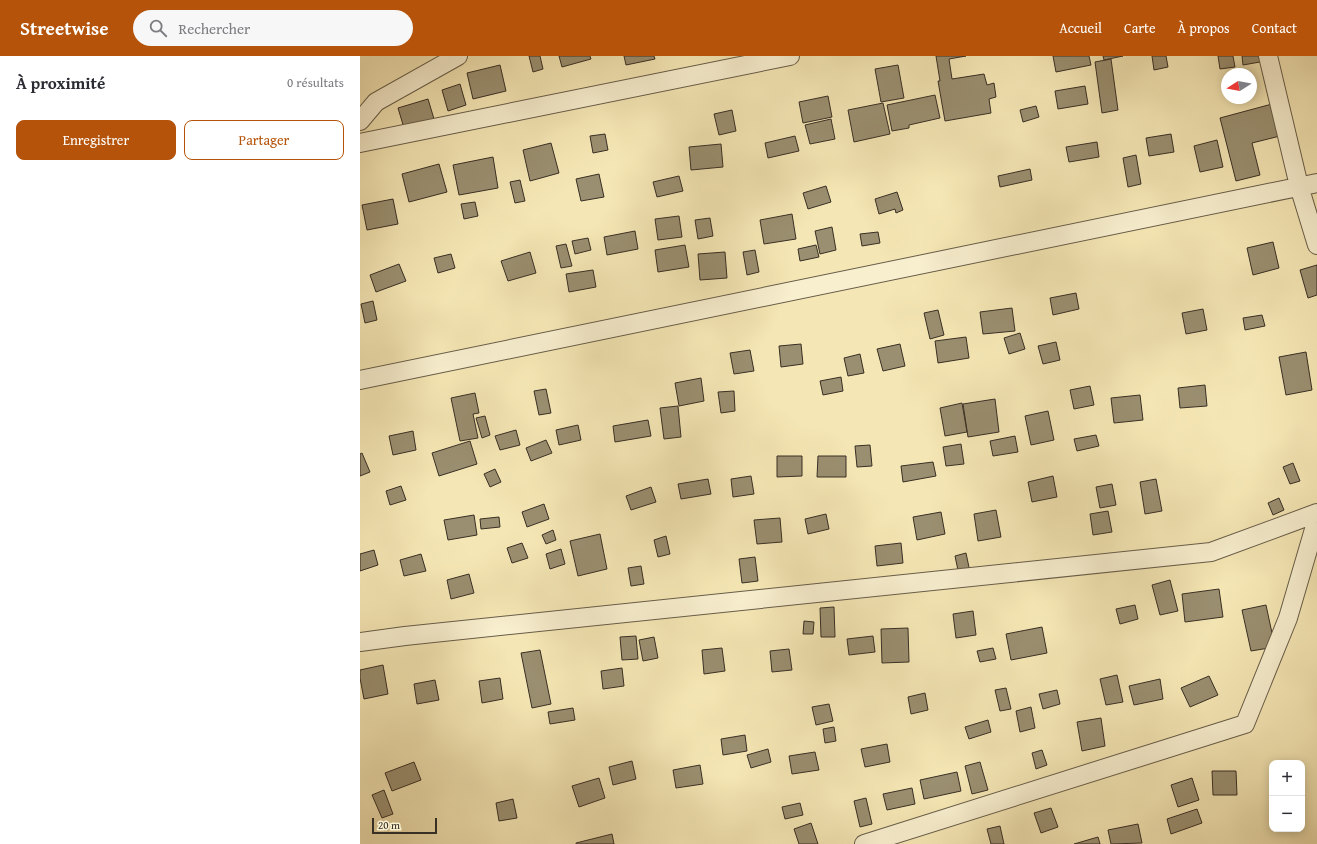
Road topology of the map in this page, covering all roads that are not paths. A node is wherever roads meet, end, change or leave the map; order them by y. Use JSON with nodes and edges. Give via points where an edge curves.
{"nodes":[{"id":1,"x":458,"y":56,"type":"edge"},
{"id":2,"x":790,"y":56,"type":"edge"},
{"id":3,"x":1268,"y":56,"type":"edge"},
{"id":4,"x":360,"y":121,"type":"edge"},
{"id":5,"x":360,"y":143,"type":"edge"},
{"id":6,"x":1317,"y":183,"type":"edge"},
{"id":7,"x":1299,"y":186,"type":"junction"},
{"id":8,"x":1317,"y":245,"type":"edge"},
{"id":9,"x":360,"y":380,"type":"edge"},
{"id":10,"x":1317,"y":513,"type":"edge"},
{"id":11,"x":1317,"y":519,"type":"edge"},
{"id":12,"x":360,"y":642,"type":"edge"},
{"id":13,"x":864,"y":844,"type":"edge"}],
"edges":[{"from":1,"to":4,"type":"street","via":[[376,102]]},
{"from":2,"to":5,"type":"street"},
{"from":3,"to":7,"type":"street"},
{"from":6,"to":7,"type":"street"},
{"from":7,"to":8,"type":"street"},
{"from":7,"to":9,"type":"street"},
{"from":10,"to":12,"type":"street","via":[[1211,552]]},
{"from":11,"to":13,"type":"street","via":[[1288,618],[1244,724]]}]}
